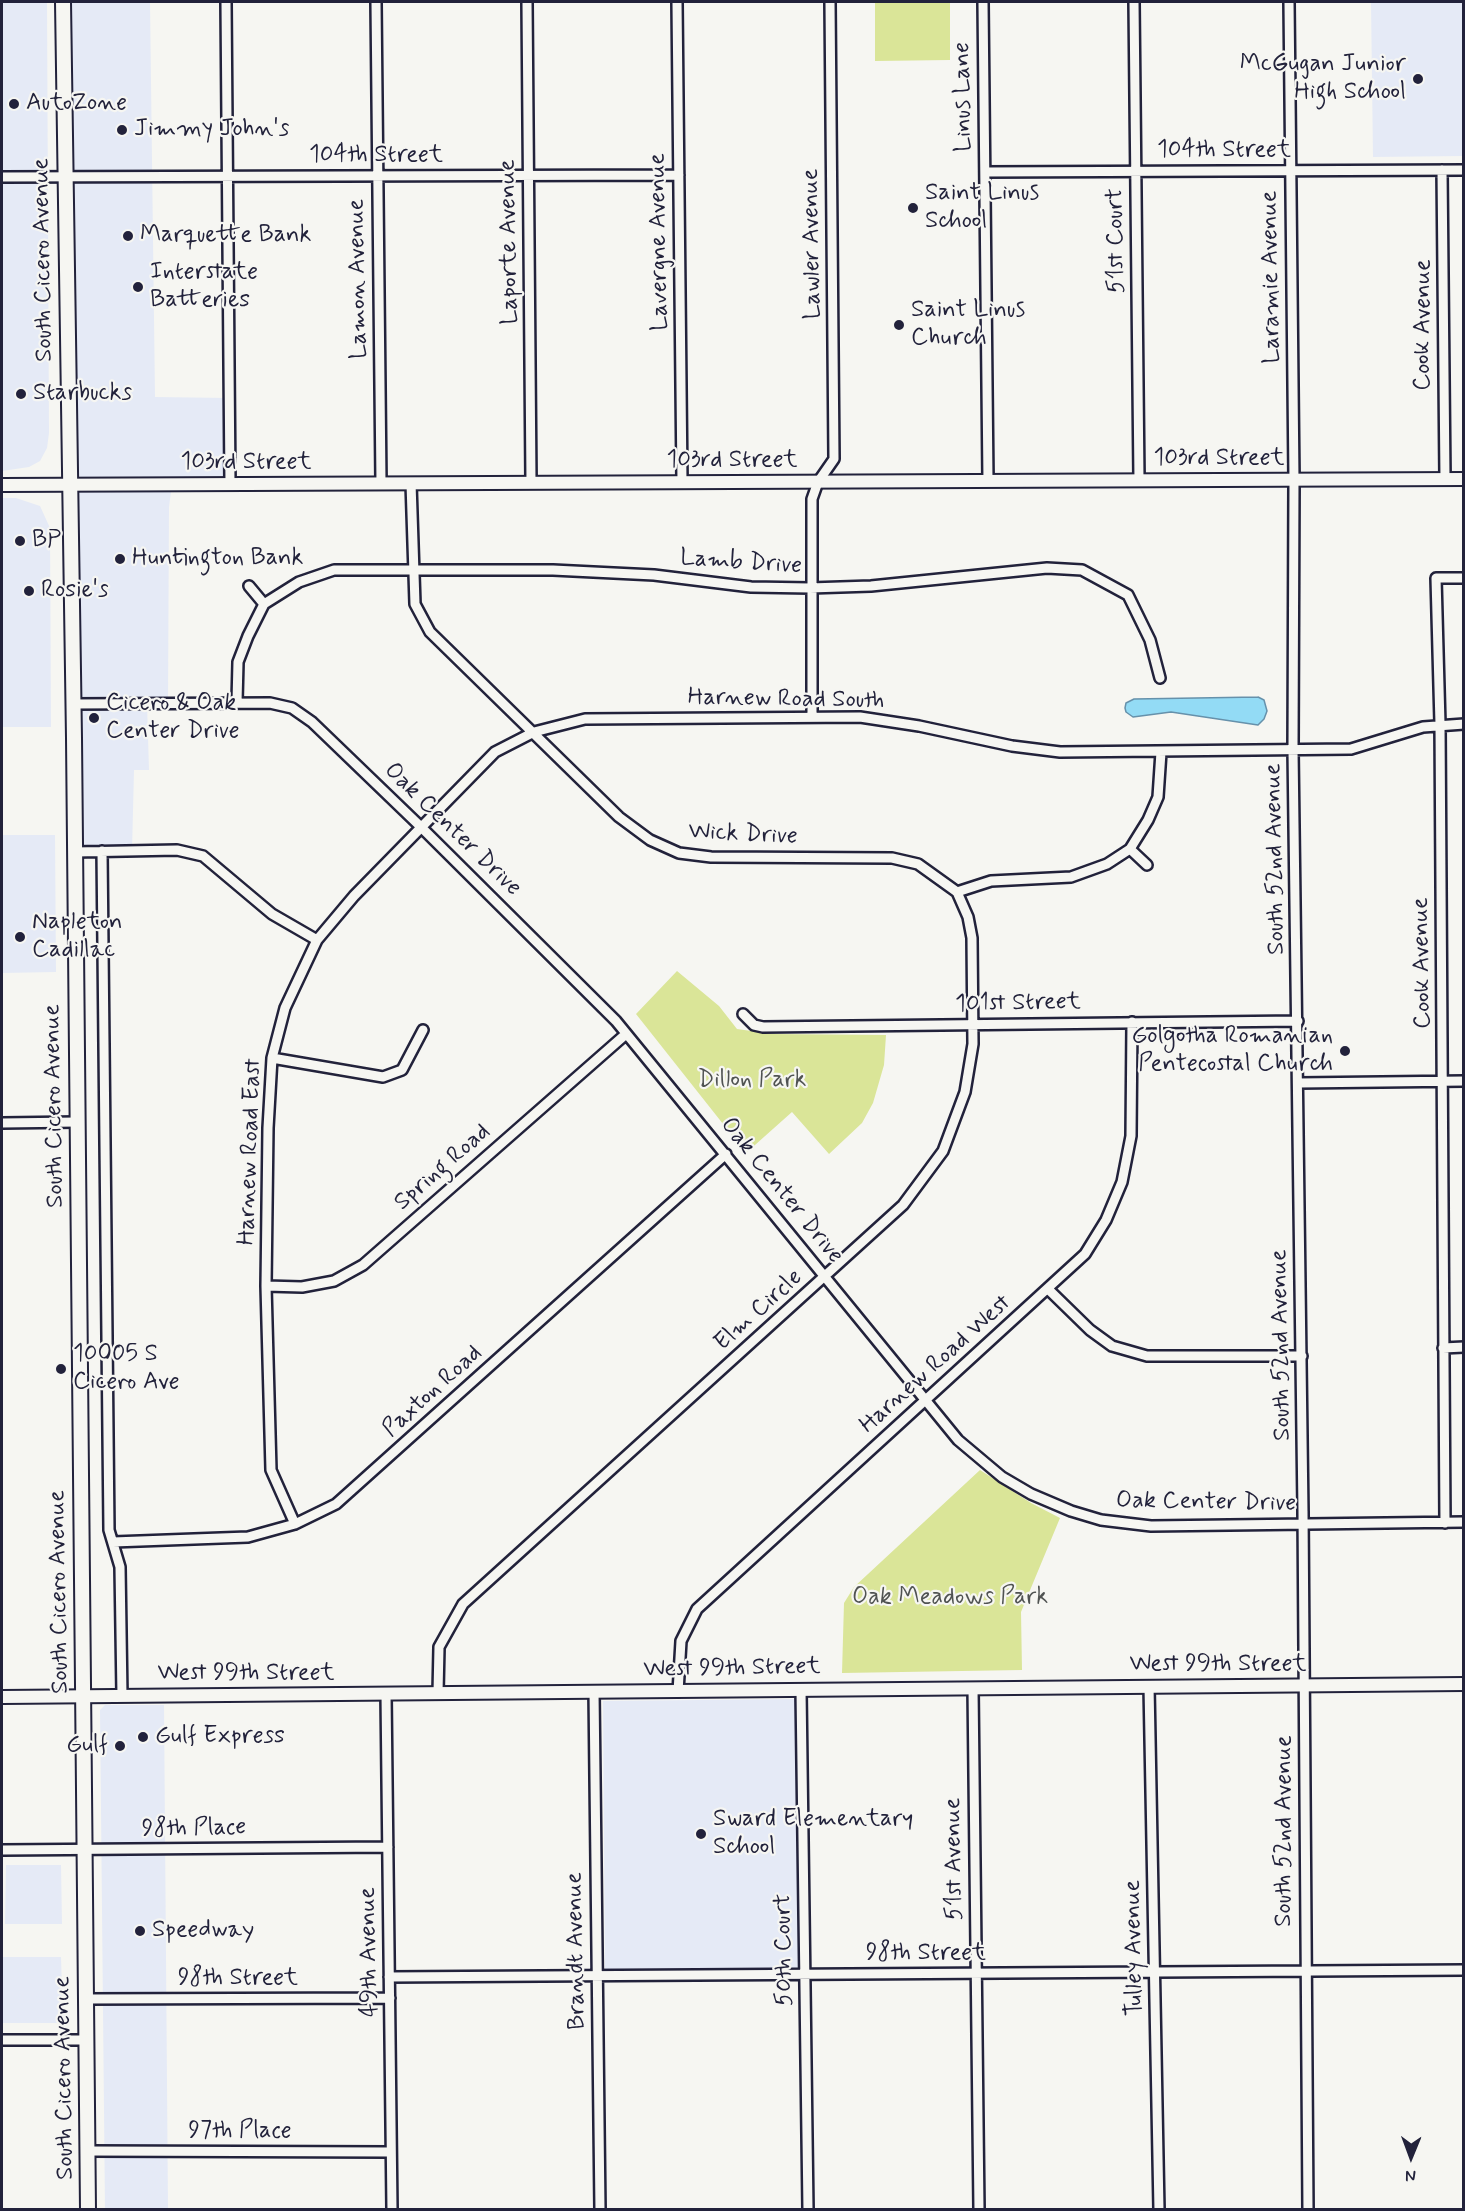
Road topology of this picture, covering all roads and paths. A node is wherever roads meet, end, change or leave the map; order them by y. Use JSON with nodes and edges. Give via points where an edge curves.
{"nodes":[{"id":1,"x":63,"y":2,"type":"edge"},
{"id":2,"x":226,"y":2,"type":"edge"},
{"id":3,"x":376,"y":2,"type":"edge"},
{"id":4,"x":527,"y":2,"type":"edge"},
{"id":5,"x":677,"y":2,"type":"edge"},
{"id":6,"x":830,"y":2,"type":"edge"},
{"id":7,"x":983,"y":2,"type":"edge"},
{"id":8,"x":1134,"y":2,"type":"edge"},
{"id":9,"x":1289,"y":2,"type":"edge"},
{"id":10,"x":1443,"y":170,"type":"junction"},
{"id":11,"x":1464,"y":170,"type":"edge"},
{"id":12,"x":1136,"y":171,"type":"junction"},
{"id":13,"x":1290,"y":171,"type":"junction"},
{"id":14,"x":985,"y":172,"type":"junction"},
{"id":15,"x":377,"y":175,"type":"junction"},
{"id":16,"x":679,"y":175,"type":"junction"},
{"id":17,"x":228,"y":176,"type":"junction"},
{"id":18,"x":529,"y":176,"type":"junction"},
{"id":19,"x":2,"y":177,"type":"edge"},
{"id":20,"x":65,"y":177,"type":"junction"},
{"id":21,"x":1445,"y":479,"type":"junction"},
{"id":22,"x":1464,"y":479,"type":"edge"},
{"id":23,"x":988,"y":480,"type":"junction"},
{"id":24,"x":1139,"y":480,"type":"junction"},
{"id":25,"x":1294,"y":480,"type":"junction"},
{"id":26,"x":531,"y":482,"type":"junction"},
{"id":27,"x":682,"y":482,"type":"junction"},
{"id":28,"x":818,"y":482,"type":"junction"},
{"id":29,"x":381,"y":483,"type":"junction"},
{"id":30,"x":411,"y":483,"type":"junction"},
{"id":31,"x":70,"y":484,"type":"junction"},
{"id":32,"x":230,"y":484,"type":"junction"},
{"id":33,"x":2,"y":485,"type":"edge"},
{"id":34,"x":414,"y":568,"type":"junction"},
{"id":35,"x":1464,"y":578,"type":"edge"},
{"id":36,"x":249,"y":586,"type":"dead end"},
{"id":37,"x":810,"y":588,"type":"junction"},
{"id":38,"x":264,"y":604,"type":"junction"},
{"id":39,"x":1160,"y":678,"type":"dead end"},
{"id":40,"x":237,"y":702,"type":"junction"},
{"id":41,"x":73,"y":704,"type":"junction"},
{"id":42,"x":812,"y":715,"type":"junction"},
{"id":43,"x":1440,"y":724,"type":"junction"},
{"id":44,"x":1464,"y":724,"type":"edge"},
{"id":45,"x":534,"y":732,"type":"junction"},
{"id":46,"x":1293,"y":750,"type":"junction"},
{"id":47,"x":1161,"y":752,"type":"junction"},
{"id":48,"x":422,"y":827,"type":"junction"},
{"id":49,"x":1130,"y":849,"type":"junction"},
{"id":50,"x":102,"y":851,"type":"junction"},
{"id":51,"x":75,"y":852,"type":"junction"},
{"id":52,"x":1148,"y":865,"type":"dead end"},
{"id":53,"x":957,"y":892,"type":"junction"},
{"id":54,"x":317,"y":940,"type":"junction"},
{"id":55,"x":743,"y":1014,"type":"dead end"},
{"id":56,"x":1298,"y":1021,"type":"junction"},
{"id":57,"x":1132,"y":1022,"type":"junction"},
{"id":58,"x":973,"y":1024,"type":"junction"},
{"id":59,"x":423,"y":1030,"type":"dead end"},
{"id":60,"x":626,"y":1034,"type":"junction"},
{"id":61,"x":272,"y":1058,"type":"junction"},
{"id":62,"x":1443,"y":1081,"type":"junction"},
{"id":63,"x":1464,"y":1081,"type":"edge"},
{"id":64,"x":1299,"y":1083,"type":"junction"},
{"id":65,"x":77,"y":1122,"type":"junction"},
{"id":66,"x":2,"y":1123,"type":"edge"},
{"id":67,"x":726,"y":1154,"type":"junction"},
{"id":68,"x":826,"y":1277,"type":"junction"},
{"id":69,"x":266,"y":1286,"type":"junction"},
{"id":70,"x":1049,"y":1290,"type":"junction"},
{"id":71,"x":1464,"y":1347,"type":"edge"},
{"id":72,"x":1443,"y":1348,"type":"junction"},
{"id":73,"x":1302,"y":1356,"type":"junction"},
{"id":74,"x":926,"y":1399,"type":"junction"},
{"id":75,"x":1464,"y":1522,"type":"edge"},
{"id":76,"x":1444,"y":1523,"type":"junction"},
{"id":77,"x":295,"y":1524,"type":"junction"},
{"id":78,"x":1304,"y":1525,"type":"junction"},
{"id":79,"x":113,"y":1542,"type":"junction"},
{"id":80,"x":1464,"y":1684,"type":"edge"},
{"id":81,"x":1305,"y":1685,"type":"junction"},
{"id":82,"x":1149,"y":1686,"type":"junction"},
{"id":83,"x":973,"y":1688,"type":"junction"},
{"id":84,"x":801,"y":1690,"type":"junction"},
{"id":85,"x":594,"y":1691,"type":"junction"},
{"id":86,"x":678,"y":1692,"type":"junction"},
{"id":87,"x":438,"y":1693,"type":"junction"},
{"id":88,"x":386,"y":1694,"type":"junction"},
{"id":89,"x":83,"y":1696,"type":"junction"},
{"id":90,"x":122,"y":1696,"type":"junction"},
{"id":91,"x":2,"y":1697,"type":"edge"},
{"id":92,"x":388,"y":1847,"type":"junction"},
{"id":93,"x":2,"y":1850,"type":"edge"},
{"id":94,"x":85,"y":1850,"type":"junction"},
{"id":95,"x":1464,"y":1970,"type":"edge"},
{"id":96,"x":1305,"y":1971,"type":"junction"},
{"id":97,"x":1156,"y":1972,"type":"junction"},
{"id":98,"x":976,"y":1973,"type":"junction"},
{"id":99,"x":805,"y":1975,"type":"junction"},
{"id":100,"x":597,"y":1976,"type":"junction"},
{"id":101,"x":389,"y":1977,"type":"junction"},
{"id":102,"x":390,"y":1998,"type":"junction"},
{"id":103,"x":86,"y":1999,"type":"junction"},
{"id":104,"x":2,"y":2040,"type":"edge"},
{"id":105,"x":87,"y":2040,"type":"junction"},
{"id":106,"x":88,"y":2151,"type":"junction"},
{"id":107,"x":392,"y":2152,"type":"junction"},
{"id":108,"x":88,"y":2210,"type":"edge"},
{"id":109,"x":392,"y":2210,"type":"edge"},
{"id":110,"x":600,"y":2210,"type":"edge"},
{"id":111,"x":808,"y":2210,"type":"edge"},
{"id":112,"x":979,"y":2210,"type":"edge"},
{"id":113,"x":1159,"y":2210,"type":"edge"},
{"id":114,"x":1308,"y":2210,"type":"edge"}],
"edges":[{"from":1,"to":20,"type":"main road","name":"South Cicero Avenue"},
{"from":2,"to":17,"type":"street"},
{"from":3,"to":15,"type":"street","name":"Lamon Avenue"},
{"from":4,"to":18,"type":"street","name":"Laporte Avenue"},
{"from":5,"to":16,"type":"street","name":"Lavergne Avenue"},
{"from":6,"to":28,"type":"street","name":"Lawler Avenue","via":[[834,459]]},
{"from":7,"to":14,"type":"street","name":"Linus Lane"},
{"from":8,"to":12,"type":"street","name":"51st Court"},
{"from":9,"to":13,"type":"street","name":"Laramie Avenue"},
{"from":10,"to":11,"type":"street","name":"104th Street"},
{"from":10,"to":13,"type":"street","name":"104th Street"},
{"from":10,"to":21,"type":"street","name":"Cook Avenue"},
{"from":12,"to":13,"type":"street","name":"104th Street"},
{"from":12,"to":14,"type":"street","name":"104th Street"},
{"from":12,"to":24,"type":"street","name":"51st Court"},
{"from":13,"to":25,"type":"street","name":"Laramie Avenue"},
{"from":14,"to":23,"type":"street","name":"Linus Lane"},
{"from":15,"to":17,"type":"street","name":"104th Street"},
{"from":15,"to":18,"type":"street","name":"104th Street"},
{"from":15,"to":29,"type":"street","name":"Lamon Avenue"},
{"from":16,"to":18,"type":"street","name":"104th Street"},
{"from":16,"to":27,"type":"street","name":"Lavergne Avenue"},
{"from":17,"to":20,"type":"street","name":"104th Street"},
{"from":17,"to":32,"type":"street"},
{"from":18,"to":26,"type":"street","name":"Laporte Avenue"},
{"from":19,"to":20,"type":"street","name":"104th Street"},
{"from":20,"to":31,"type":"main road","name":"South Cicero Avenue"},
{"from":21,"to":22,"type":"main road","name":"103rd Street"},
{"from":21,"to":25,"type":"main road","name":"103rd Street"},
{"from":23,"to":24,"type":"main road","name":"103rd Street"},
{"from":23,"to":28,"type":"main road","name":"103rd Street"},
{"from":24,"to":25,"type":"main road","name":"103rd Street"},
{"from":25,"to":46,"type":"street","name":"South 52nd Avenue"},
{"from":26,"to":27,"type":"main road","name":"103rd Street"},
{"from":26,"to":30,"type":"main road","name":"103rd Street"},
{"from":27,"to":28,"type":"main road","name":"103rd Street"},
{"from":28,"to":37,"type":"street","via":[[812,499]]},
{"from":29,"to":30,"type":"main road","name":"103rd Street"},
{"from":29,"to":32,"type":"main road","name":"103rd Street"},
{"from":30,"to":34,"type":"street","name":"Wick Drive"},
{"from":31,"to":32,"type":"main road","name":"103rd Street"},
{"from":31,"to":33,"type":"main road","name":"103rd Street"},
{"from":31,"to":41,"type":"main road","name":"South Cicero Avenue"},
{"from":34,"to":37,"type":"street","name":"Lamb Drive","via":[[654,575],[751,587]]},
{"from":34,"to":38,"type":"street","name":"Lamb Drive","via":[[334,570],[299,582]]},
{"from":34,"to":45,"type":"street","name":"Wick Drive","via":[[415,604],[430,632]]},
{"from":35,"to":43,"type":"street","name":"Cook Avenue","via":[[1436,578]]},
{"from":36,"to":38,"type":"street"},
{"from":37,"to":39,"type":"street","name":"Lamb Drive","via":[[871,586],[1047,568],[1082,570],[1128,595],[1150,639]]},
{"from":37,"to":42,"type":"street"},
{"from":38,"to":40,"type":"street","via":[[238,662]]},
{"from":40,"to":41,"type":"street","name":"Oak Center Drive"},
{"from":40,"to":48,"type":"street","name":"Oak Center Drive","via":[[292,708],[312,722]]},
{"from":41,"to":51,"type":"main road","name":"South Cicero Avenue"},
{"from":42,"to":45,"type":"street","name":"Harnew Road South","via":[[585,719]]},
{"from":42,"to":47,"type":"street","name":"Harnew Road South","via":[[860,717],[1060,752]]},
{"from":43,"to":44,"type":"street","name":"Harnew Road South"},
{"from":43,"to":46,"type":"street","name":"Harnew Road South","via":[[1351,749]]},
{"from":43,"to":62,"type":"street","name":"Cook Avenue"},
{"from":45,"to":48,"type":"street","name":"Harnew Road South","via":[[495,753]]},
{"from":45,"to":53,"type":"street","name":"Wick Drive","via":[[633,829],[679,853],[711,857],[892,858],[918,864]]},
{"from":46,"to":47,"type":"street","name":"Harnew Road South"},
{"from":46,"to":56,"type":"street","name":"South 52nd Avenue"},
{"from":47,"to":49,"type":"street","via":[[1158,797]]},
{"from":48,"to":54,"type":"street","name":"Harnew Road East"},
{"from":48,"to":60,"type":"street","name":"Oak Center Drive"},
{"from":49,"to":52,"type":"street"},
{"from":49,"to":53,"type":"street","via":[[1083,874],[991,880]]},
{"from":50,"to":51,"type":"street"},
{"from":50,"to":54,"type":"street","via":[[177,850],[203,856],[272,914]]},
{"from":50,"to":79,"type":"street","name":"South Cicero Avenue","via":[[109,1530]]},
{"from":51,"to":65,"type":"main road","name":"South Cicero Avenue"},
{"from":53,"to":58,"type":"street","name":"Elm Circle","via":[[972,938]]},
{"from":54,"to":61,"type":"street","name":"Harnew Road East","via":[[285,1008]]},
{"from":55,"to":58,"type":"street","name":"101st Street","via":[[754,1025],[764,1027]]},
{"from":56,"to":57,"type":"street","name":"101st Street"},
{"from":56,"to":64,"type":"street","name":"South 52nd Avenue"},
{"from":57,"to":58,"type":"street","name":"101st Street"},
{"from":57,"to":70,"type":"street","name":"Harnew Road West","via":[[1131,1136],[1122,1182],[1106,1220],[1085,1254]]},
{"from":58,"to":68,"type":"street","name":"Elm Circle","via":[[965,1092],[943,1151],[903,1205]]},
{"from":59,"to":61,"type":"street","via":[[402,1070],[383,1077]]},
{"from":60,"to":67,"type":"street","name":"Oak Center Drive"},
{"from":60,"to":69,"type":"street","name":"Spring Road","via":[[363,1265],[334,1281],[302,1287]]},
{"from":61,"to":69,"type":"street","name":"Harnew Road East"},
{"from":62,"to":63,"type":"street"},
{"from":62,"to":64,"type":"street"},
{"from":62,"to":72,"type":"street","name":"Cook Avenue"},
{"from":64,"to":73,"type":"street","name":"South 52nd Avenue"},
{"from":65,"to":66,"type":"street"},
{"from":65,"to":89,"type":"main road","name":"South Cicero Avenue"},
{"from":67,"to":68,"type":"street","name":"Oak Center Drive"},
{"from":67,"to":77,"type":"street","name":"Paxton Road","via":[[374,1473],[336,1504]]},
{"from":68,"to":74,"type":"street","name":"Oak Center Drive"},
{"from":68,"to":87,"type":"street","name":"Elm Circle","via":[[464,1604],[439,1647]]},
{"from":69,"to":77,"type":"street","name":"Harnew Road East","via":[[272,1470]]},
{"from":70,"to":73,"type":"street","via":[[1112,1346],[1147,1356]]},
{"from":70,"to":74,"type":"street","name":"Harnew Road West"},
{"from":71,"to":72,"type":"street"},
{"from":72,"to":76,"type":"street","name":"Cook Avenue"},
{"from":73,"to":78,"type":"street","name":"South 52nd Avenue"},
{"from":74,"to":78,"type":"street","name":"Oak Center Drive","via":[[958,1440],[983,1462],[1031,1494],[1071,1511],[1123,1524],[1151,1526]]},
{"from":74,"to":86,"type":"street","name":"Harnew Road West","via":[[697,1609],[681,1641]]},
{"from":75,"to":76,"type":"street","name":"Oak Center Drive"},
{"from":76,"to":78,"type":"street","name":"Oak Center Drive"},
{"from":77,"to":79,"type":"street","name":"Paxton Road","via":[[248,1537]]},
{"from":78,"to":81,"type":"street","name":"South 52nd Avenue"},
{"from":79,"to":90,"type":"street","name":"South Cicero Avenue","via":[[120,1567]]},
{"from":80,"to":81,"type":"main road","name":"West 99th Street"},
{"from":81,"to":82,"type":"main road","name":"West 99th Street"},
{"from":81,"to":96,"type":"street","name":"South 52nd Avenue"},
{"from":82,"to":83,"type":"main road","name":"West 99th Street"},
{"from":82,"to":97,"type":"street","name":"Tulley Avenue"},
{"from":83,"to":84,"type":"main road","name":"West 99th Street"},
{"from":83,"to":98,"type":"street","name":"51st Avenue"},
{"from":84,"to":86,"type":"main road","name":"West 99th Street"},
{"from":84,"to":99,"type":"street","name":"50th Court"},
{"from":85,"to":86,"type":"main road","name":"West 99th Street"},
{"from":85,"to":87,"type":"main road","name":"West 99th Street"},
{"from":85,"to":100,"type":"street","name":"Brandt Avenue"},
{"from":87,"to":88,"type":"main road","name":"West 99th Street"},
{"from":88,"to":90,"type":"main road","name":"West 99th Street"},
{"from":88,"to":92,"type":"street","name":"49th Avenue"},
{"from":89,"to":90,"type":"main road","name":"West 99th Street"},
{"from":89,"to":91,"type":"main road","name":"West 99th Street"},
{"from":89,"to":94,"type":"main road","name":"South Cicero Avenue"},
{"from":92,"to":94,"type":"street","name":"98th Place"},
{"from":92,"to":101,"type":"street","name":"49th Avenue"},
{"from":93,"to":94,"type":"street","name":"98th Place"},
{"from":94,"to":103,"type":"main road","name":"South Cicero Avenue"},
{"from":95,"to":96,"type":"street","name":"98th Street"},
{"from":96,"to":97,"type":"street","name":"98th Street"},
{"from":96,"to":114,"type":"street","name":"South 52nd Avenue"},
{"from":97,"to":98,"type":"street","name":"98th Street"},
{"from":97,"to":113,"type":"street","name":"Tulley Avenue"},
{"from":98,"to":99,"type":"street","name":"98th Street"},
{"from":98,"to":112,"type":"street","name":"51st Avenue"},
{"from":99,"to":100,"type":"street","name":"98th Street"},
{"from":99,"to":111,"type":"street","name":"50th Court"},
{"from":100,"to":101,"type":"street","name":"98th Street"},
{"from":100,"to":110,"type":"street","name":"Brandt Avenue"},
{"from":101,"to":102,"type":"street","name":"49th Avenue"},
{"from":102,"to":103,"type":"street","name":"98th Street"},
{"from":102,"to":107,"type":"street","name":"49th Avenue"},
{"from":103,"to":105,"type":"main road","name":"South Cicero Avenue"},
{"from":104,"to":105,"type":"street"},
{"from":105,"to":106,"type":"main road","name":"South Cicero Avenue"},
{"from":106,"to":107,"type":"street","name":"97th Place"},
{"from":106,"to":108,"type":"main road","name":"South Cicero Avenue"},
{"from":107,"to":109,"type":"street","name":"49th Avenue"}]}
